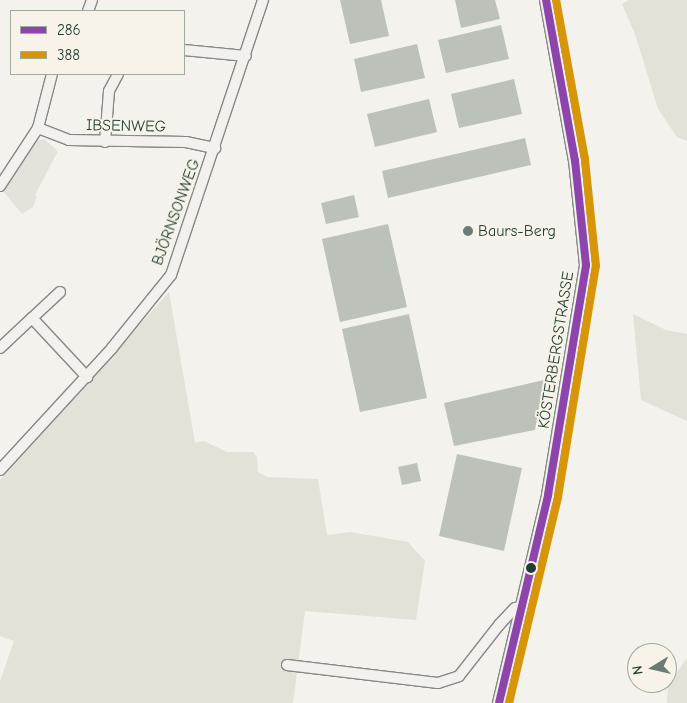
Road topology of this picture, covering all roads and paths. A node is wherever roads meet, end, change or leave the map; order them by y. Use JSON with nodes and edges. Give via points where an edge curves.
{"nodes":[{"id":1,"x":263,"y":0,"type":"edge"},
{"id":2,"x":546,"y":0,"type":"edge"},
{"id":3,"x":185,"y":50,"type":"edge"},
{"id":4,"x":246,"y":56,"type":"junction"},
{"id":5,"x":52,"y":75,"type":"edge"},
{"id":6,"x":117,"y":75,"type":"edge"},
{"id":7,"x":38,"y":128,"type":"junction"},
{"id":8,"x":105,"y":142,"type":"junction"},
{"id":9,"x":215,"y":148,"type":"junction"},
{"id":10,"x":0,"y":186,"type":"edge"},
{"id":11,"x":60,"y":292,"type":"dead end"},
{"id":12,"x":32,"y":318,"type":"junction"},
{"id":13,"x":0,"y":348,"type":"edge"},
{"id":14,"x":86,"y":377,"type":"junction"},
{"id":15,"x":0,"y":470,"type":"edge"},
{"id":16,"x":523,"y":606,"type":"junction"},
{"id":17,"x":287,"y":665,"type":"dead end"},
{"id":18,"x":499,"y":703,"type":"edge"}],
"edges":[{"from":1,"to":4,"type":"street","name":"BJÖRNSONWEG"},
{"from":2,"to":16,"type":"street","name":"KÖSTERBERGSTRASSE","via":[[575,162],[586,265],[550,486]]},
{"from":3,"to":4,"type":"street"},
{"from":4,"to":9,"type":"street","name":"BJÖRNSONWEG"},
{"from":5,"to":7,"type":"street"},
{"from":6,"to":8,"type":"street","via":[[109,91]]},
{"from":7,"to":8,"type":"street","name":"IBSENWEG","via":[[69,140]]},
{"from":7,"to":10,"type":"street"},
{"from":8,"to":9,"type":"street","name":"IBSENWEG","via":[[186,142]]},
{"from":9,"to":14,"type":"street","name":"BJÖRNSONWEG","via":[[171,275]]},
{"from":11,"to":12,"type":"street"},
{"from":12,"to":13,"type":"street"},
{"from":12,"to":14,"type":"street"},
{"from":14,"to":15,"type":"street","name":"BJÖRNSONWEG"},
{"from":16,"to":17,"type":"street","via":[[515,608],[499,625],[459,676],[438,682]]},
{"from":16,"to":18,"type":"street","name":"KÖSTERBERGSTRASSE"}]}
